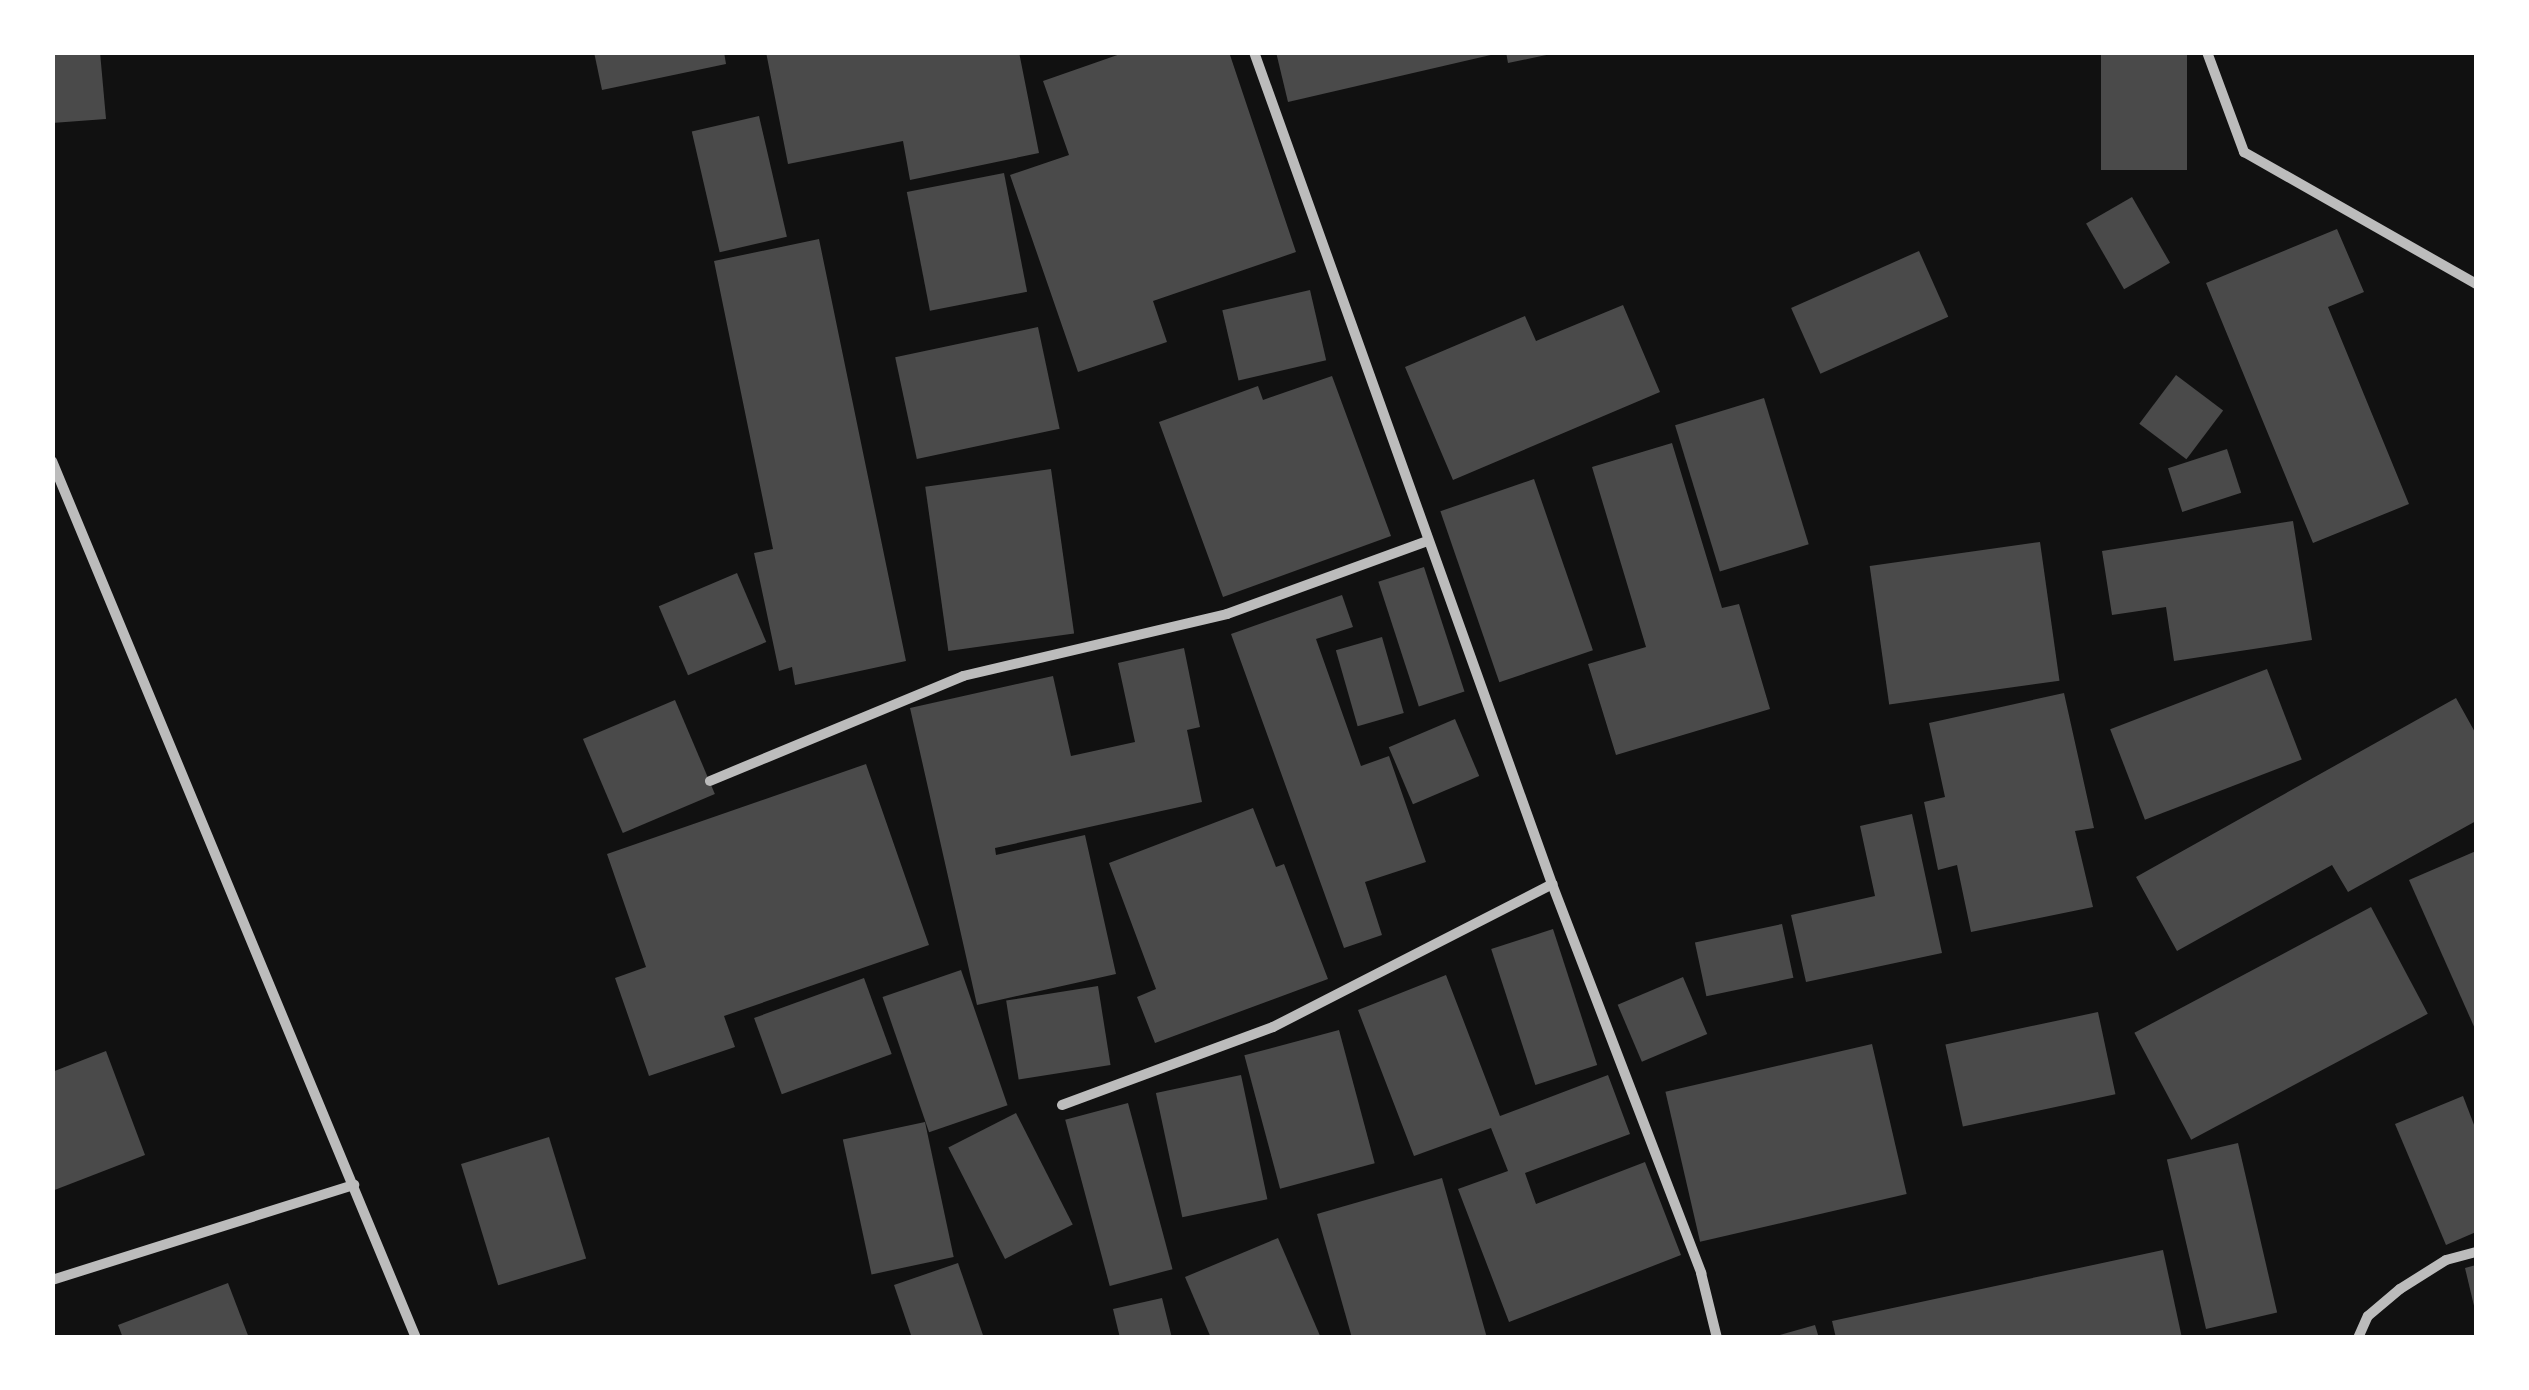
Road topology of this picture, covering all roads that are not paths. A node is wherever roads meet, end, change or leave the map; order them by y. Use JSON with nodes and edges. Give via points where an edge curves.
{"nodes":[{"id":1,"x":1254,"y":52,"type":"edge"},
{"id":2,"x":2206,"y":52,"type":"edge"},
{"id":3,"x":2476,"y":284,"type":"edge"},
{"id":4,"x":52,"y":461,"type":"edge"},
{"id":5,"x":1428,"y":541,"type":"junction"},
{"id":6,"x":710,"y":781,"type":"dead end"},
{"id":7,"x":1552,"y":884,"type":"junction"},
{"id":8,"x":1062,"y":1105,"type":"dead end"},
{"id":9,"x":354,"y":1185,"type":"junction"},
{"id":10,"x":2476,"y":1252,"type":"edge"},
{"id":11,"x":52,"y":1280,"type":"edge"},
{"id":12,"x":416,"y":1338,"type":"edge"},
{"id":13,"x":1716,"y":1338,"type":"edge"},
{"id":14,"x":2358,"y":1338,"type":"edge"}],
"edges":[{"from":1,"to":5,"type":"street"},
{"from":2,"to":3,"type":"street","via":[[2244,152]]},
{"from":4,"to":9,"type":"street"},
{"from":5,"to":6,"type":"street","via":[[1227,614],[963,676]]},
{"from":5,"to":7,"type":"street"},
{"from":7,"to":8,"type":"street","via":[[1272,1028]]},
{"from":7,"to":13,"type":"street","via":[[1700,1273]]},
{"from":9,"to":11,"type":"street"},
{"from":9,"to":12,"type":"street"},
{"from":10,"to":14,"type":"street","via":[[2446,1260],[2400,1289],[2368,1316]]}]}
